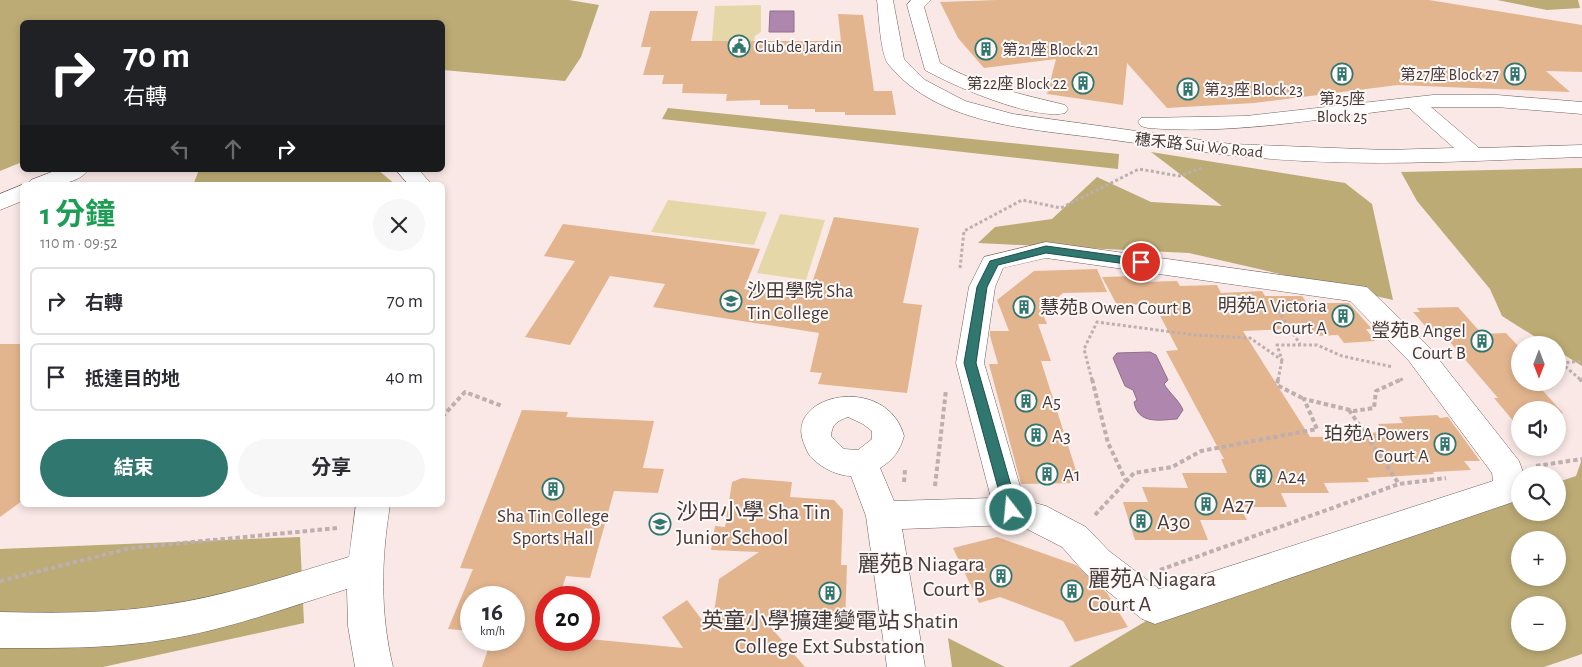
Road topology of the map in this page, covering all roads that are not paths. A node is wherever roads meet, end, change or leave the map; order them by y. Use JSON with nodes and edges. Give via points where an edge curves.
{"nodes":[{"id":1,"x":885,"y":0,"type":"edge"},
{"id":2,"x":923,"y":0,"type":"edge"},
{"id":3,"x":1414,"y":102,"type":"junction"},
{"id":4,"x":1582,"y":108,"type":"edge"},
{"id":5,"x":1582,"y":152,"type":"edge"},
{"id":6,"x":1473,"y":154,"type":"junction"},
{"id":7,"x":72,"y":172,"type":"edge"},
{"id":8,"x":409,"y":172,"type":"edge"},
{"id":9,"x":47,"y":182,"type":"edge"},
{"id":10,"x":418,"y":182,"type":"edge"},
{"id":11,"x":20,"y":193,"type":"edge"},
{"id":12,"x":0,"y":203,"type":"edge"},
{"id":13,"x":862,"y":462,"type":"dead end"},
{"id":14,"x":373,"y":507,"type":"edge"},
{"id":15,"x":1011,"y":510,"type":"junction"},
{"id":16,"x":883,"y":516,"type":"junction"},
{"id":17,"x":365,"y":568,"type":"junction"},
{"id":18,"x":0,"y":630,"type":"edge"},
{"id":19,"x":374,"y":667,"type":"edge"},
{"id":20,"x":906,"y":667,"type":"edge"}],
"edges":[{"from":1,"to":6,"type":"street","name":"穗禾路 Sui Wo Road","via":[[895,61],[918,84],[958,105],[1012,120],[1173,143],[1199,155],[1232,161],[1312,168],[1362,167],[1386,156]]},
{"from":2,"to":3,"type":"street","via":[[915,4],[932,66],[983,92],[1026,103],[1168,125],[1209,126]]},
{"from":3,"to":4,"type":"street","via":[[1503,101]]},
{"from":3,"to":6,"type":"street"},
{"from":5,"to":6,"type":"street"},
{"from":7,"to":9,"type":"street"},
{"from":8,"to":10,"type":"street"},
{"from":11,"to":12,"type":"street"},
{"from":13,"to":16,"type":"street"},
{"from":14,"to":17,"type":"street"},
{"from":15,"to":15,"type":"street","via":[[970,363],[982,287],[994,263],[1046,250],[1358,293],[1377,309],[1435,375],[1508,470],[1509,486],[1504,491],[1155,607],[1097,562],[1074,537],[1034,516]]},
{"from":15,"to":16,"type":"street"},
{"from":16,"to":20,"type":"street"},
{"from":17,"to":18,"type":"street","via":[[179,620],[116,627]]},
{"from":17,"to":19,"type":"street","via":[[364,623]]}]}
